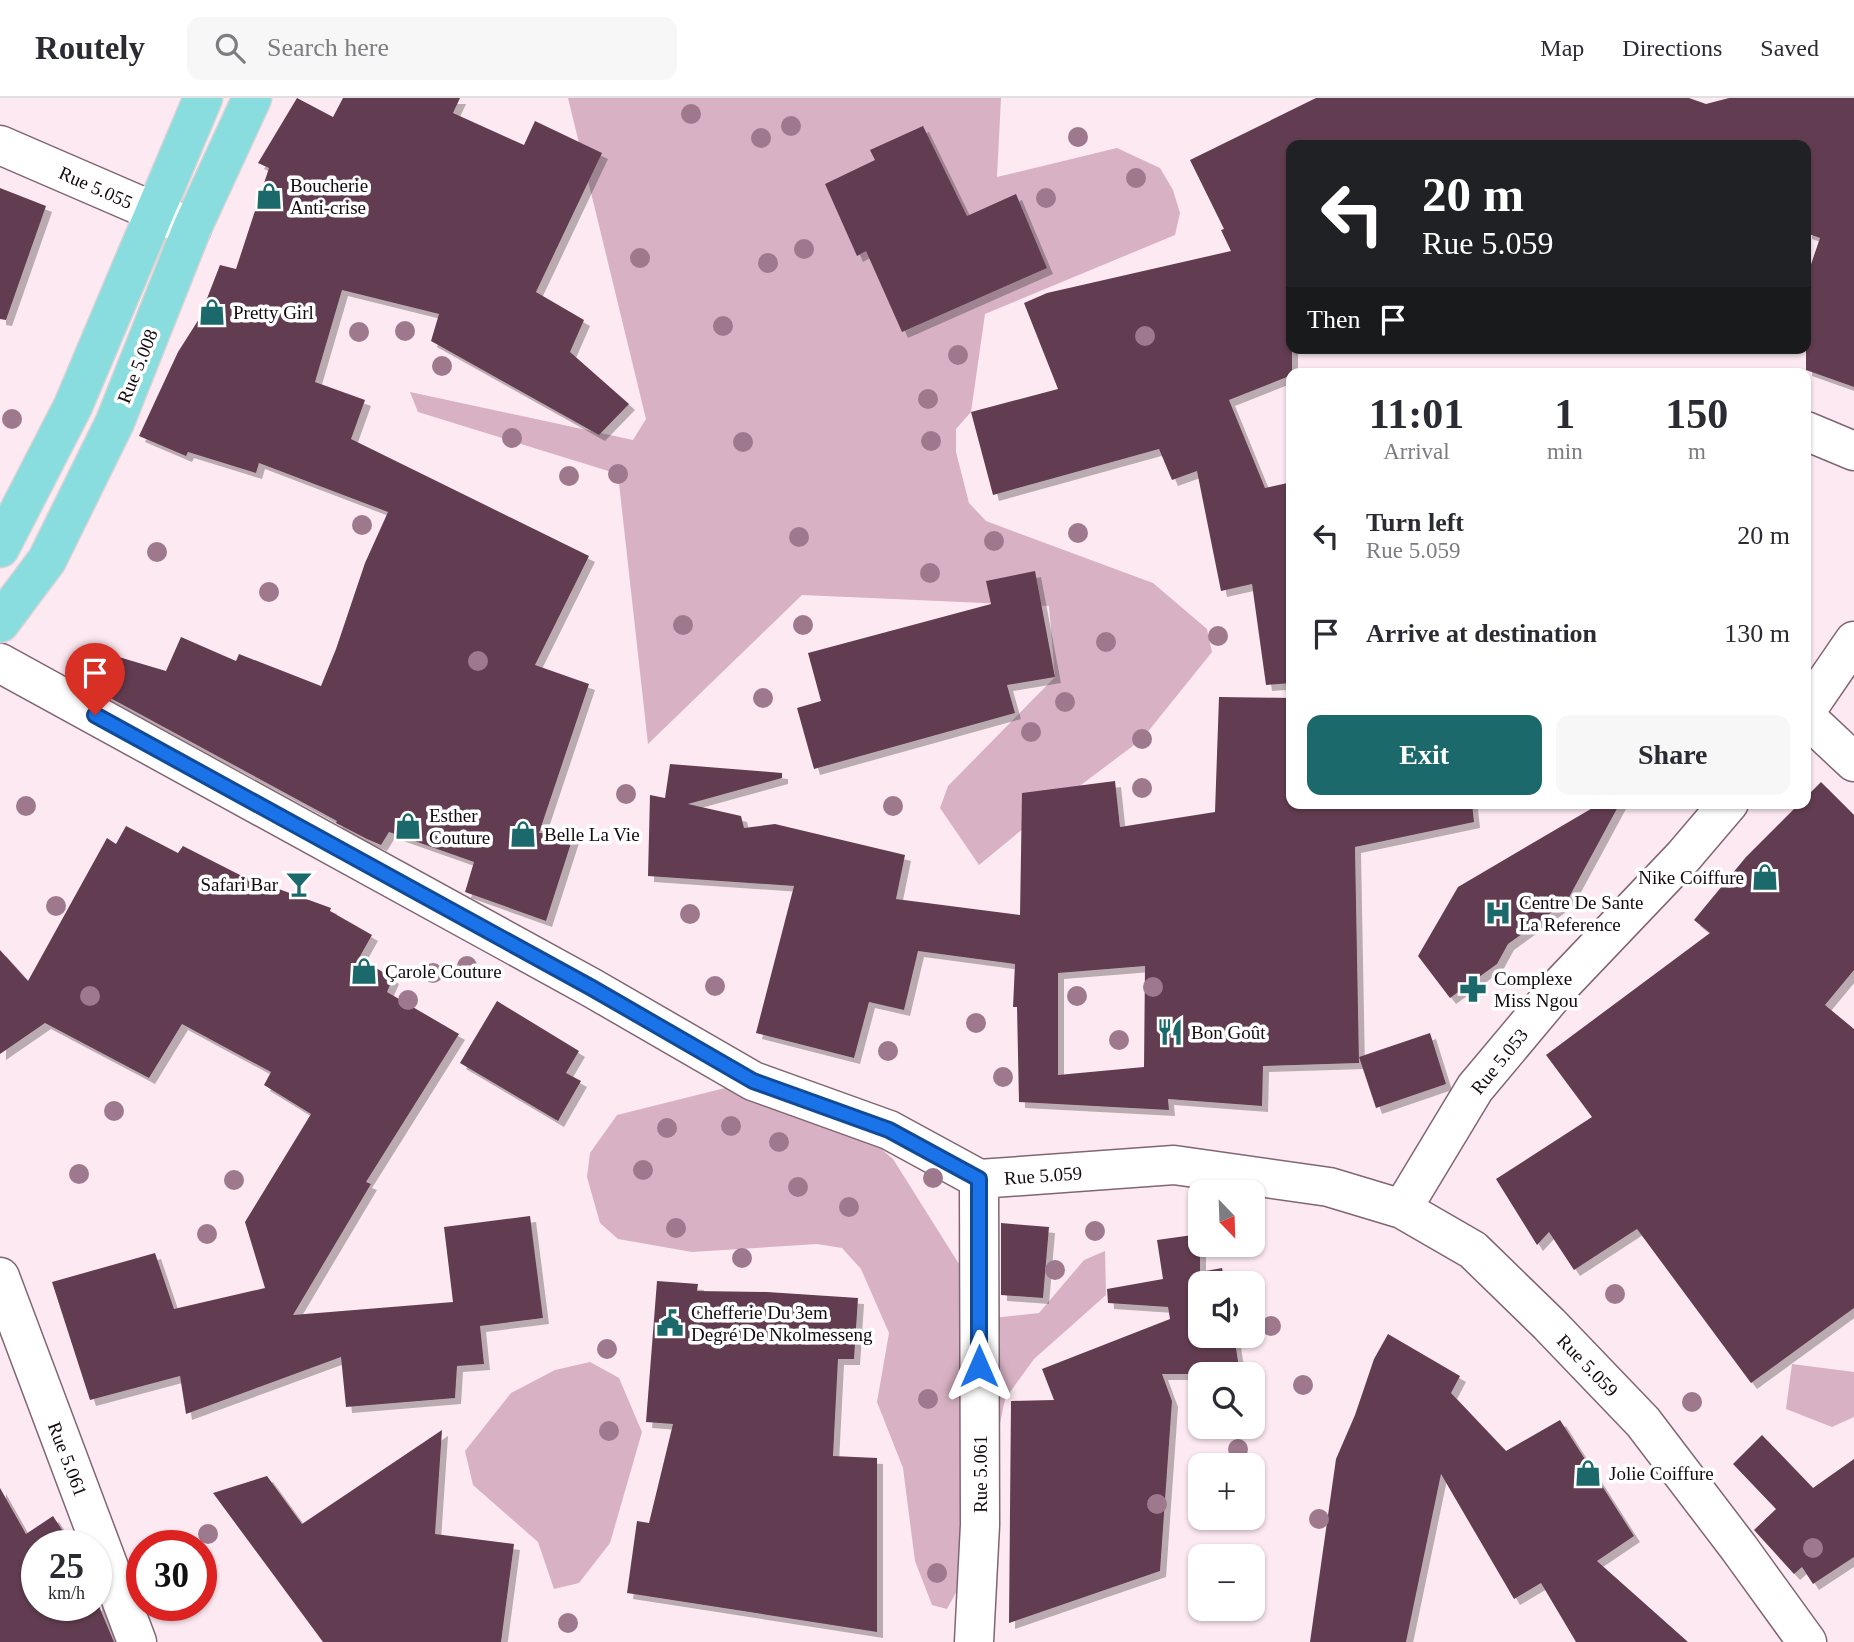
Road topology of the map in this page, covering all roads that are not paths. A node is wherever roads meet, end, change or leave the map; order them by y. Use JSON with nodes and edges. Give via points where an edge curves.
{"nodes":[{"id":1,"x":203,"y":98,"type":"edge"},
{"id":2,"x":252,"y":98,"type":"edge"},
{"id":3,"x":0,"y":145,"type":"edge"},
{"id":4,"x":156,"y":213,"type":"junction"},
{"id":5,"x":192,"y":228,"type":"junction"},
{"id":6,"x":1811,"y":433,"type":"edge"},
{"id":7,"x":1854,"y":451,"type":"edge"},
{"id":8,"x":0,"y":548,"type":"edge"},
{"id":9,"x":0,"y":623,"type":"edge"},
{"id":10,"x":1854,"y":641,"type":"edge"},
{"id":11,"x":0,"y":663,"type":"edge"},
{"id":12,"x":1811,"y":704,"type":"edge"},
{"id":13,"x":1811,"y":722,"type":"edge"},
{"id":14,"x":1854,"y":762,"type":"edge"},
{"id":15,"x":1724,"y":809,"type":"edge"},
{"id":16,"x":979,"y":1179,"type":"junction"},
{"id":17,"x":1402,"y":1209,"type":"junction"},
{"id":18,"x":0,"y":1277,"type":"edge"},
{"id":19,"x":137,"y":1642,"type":"edge"},
{"id":20,"x":974,"y":1642,"type":"edge"},
{"id":21,"x":1807,"y":1642,"type":"edge"}],
"edges":[{"from":1,"to":4,"type":"main road"},
{"from":2,"to":5,"type":"main road","name":"Rue 5.008"},
{"from":3,"to":4,"type":"street","name":"Rue 5.055"},
{"from":4,"to":5,"type":"street","name":"Rue 5.055"},
{"from":4,"to":8,"type":"main road","via":[[73,406]]},
{"from":5,"to":9,"type":"main road","name":"Rue 5.008","via":[[115,422],[47,560]]},
{"from":6,"to":7,"type":"street"},
{"from":10,"to":12,"type":"street"},
{"from":11,"to":16,"type":"street","name":"Rue 5.059","via":[[753,1081],[889,1130]]},
{"from":13,"to":14,"type":"street"},
{"from":15,"to":17,"type":"street","name":"Rue 5.053","via":[[1562,984],[1475,1088]]},
{"from":16,"to":17,"type":"street","name":"Rue 5.059","via":[[1174,1165],[1329,1187]]},
{"from":16,"to":20,"type":"street","name":"Rue 5.061","via":[[980,1525]]},
{"from":17,"to":21,"type":"street","name":"Rue 5.059","via":[[1473,1250],[1643,1422]]},
{"from":18,"to":19,"type":"street","name":"Rue 5.061"}]}
